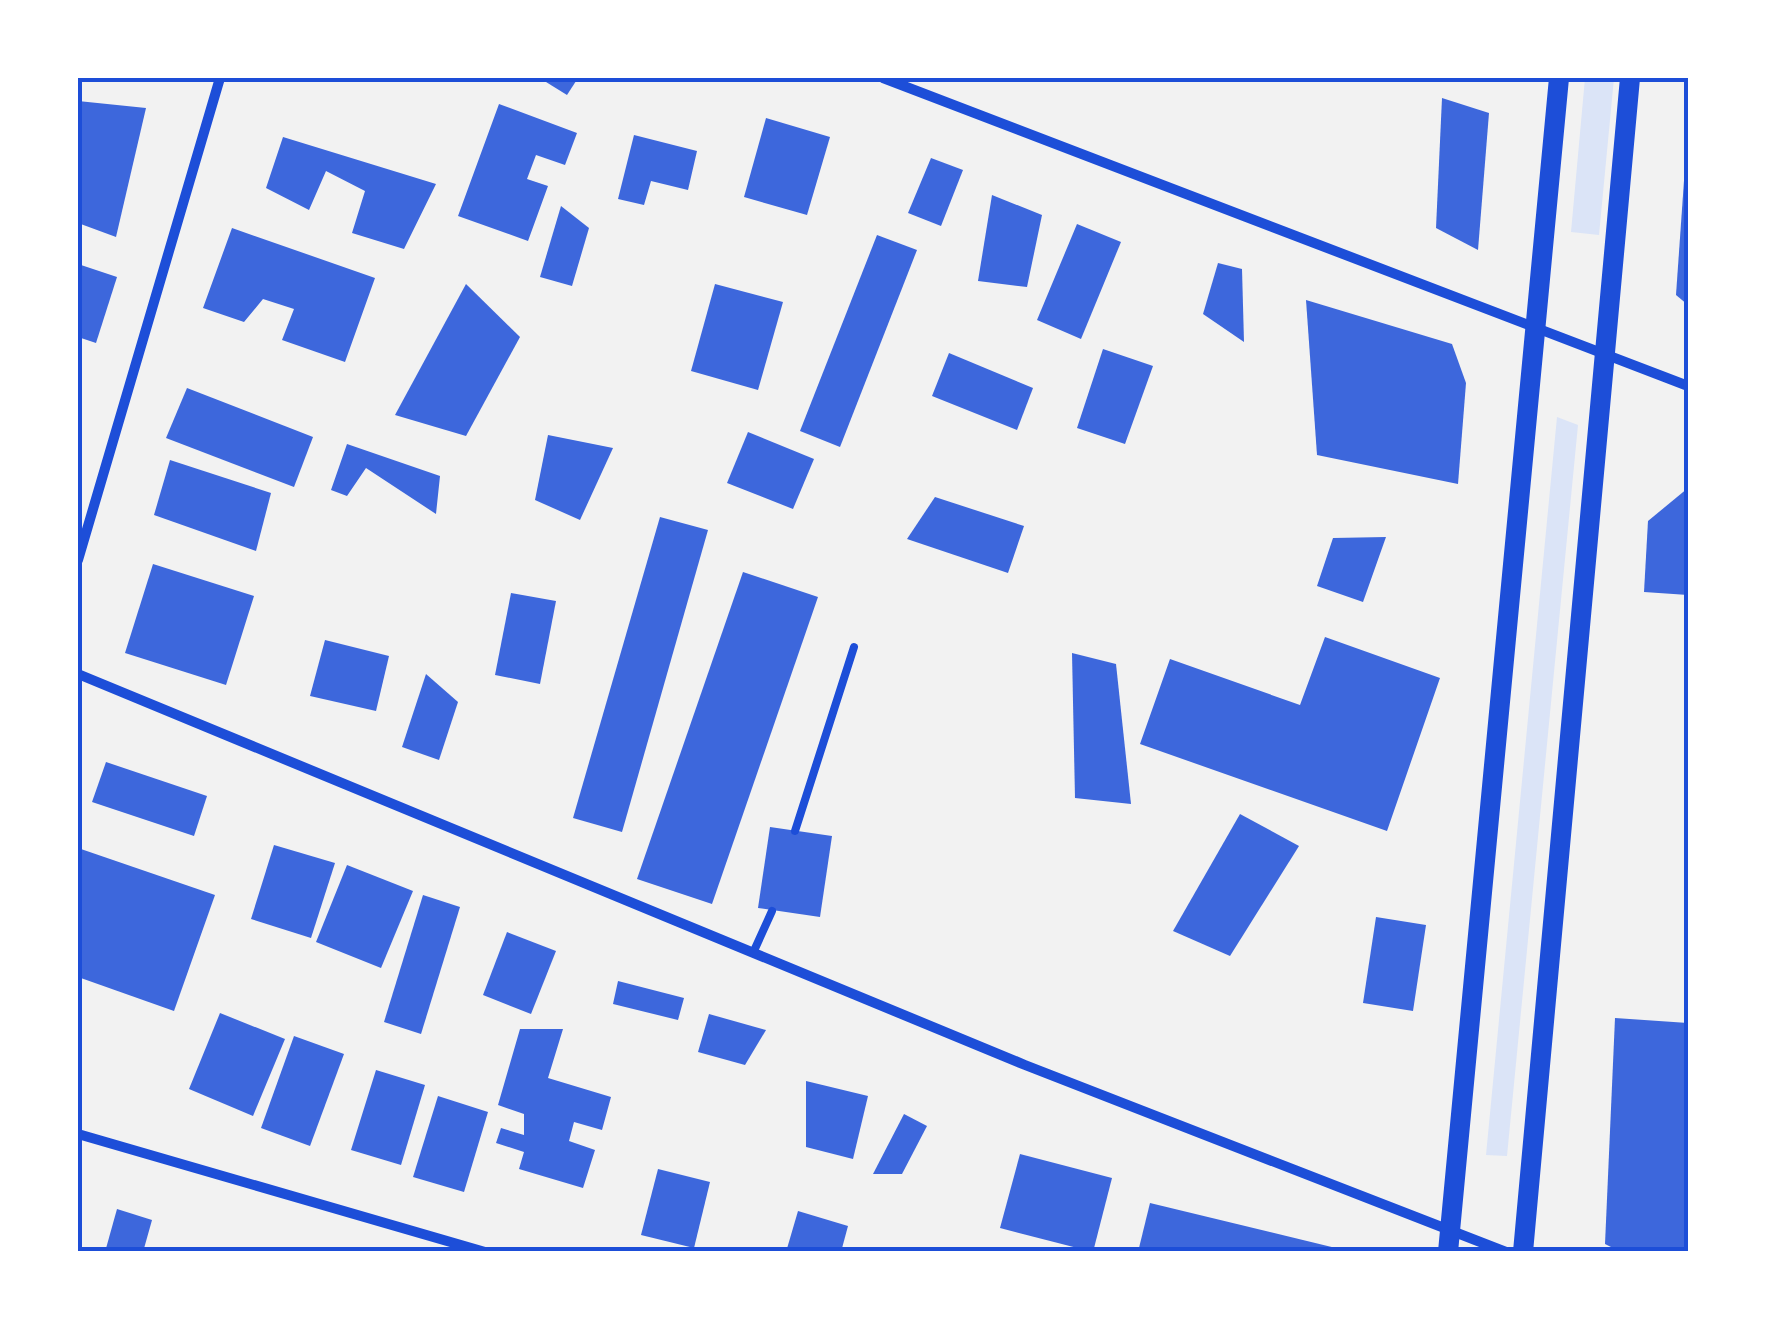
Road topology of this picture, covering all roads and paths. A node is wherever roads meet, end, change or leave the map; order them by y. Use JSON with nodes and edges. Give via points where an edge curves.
{"nodes":[{"id":1,"x":220,"y":78,"type":"edge"},
{"id":2,"x":883,"y":78,"type":"edge"},
{"id":3,"x":1559,"y":78,"type":"edge"},
{"id":4,"x":1630,"y":78,"type":"edge"},
{"id":5,"x":1536,"y":327,"type":"junction"},
{"id":6,"x":1604,"y":354,"type":"junction"},
{"id":7,"x":1688,"y":386,"type":"edge"},
{"id":8,"x":78,"y":560,"type":"edge"},
{"id":9,"x":854,"y":647,"type":"dead end"},
{"id":10,"x":78,"y":674,"type":"edge"},
{"id":11,"x":794,"y":831,"type":"dead end"},
{"id":12,"x":772,"y":911,"type":"dead end"},
{"id":13,"x":753,"y":954,"type":"junction"},
{"id":14,"x":78,"y":1134,"type":"edge"},
{"id":15,"x":1450,"y":1230,"type":"junction"},
{"id":16,"x":484,"y":1252,"type":"edge"},
{"id":17,"x":1448,"y":1252,"type":"edge"},
{"id":18,"x":1506,"y":1252,"type":"edge"},
{"id":19,"x":1523,"y":1252,"type":"edge"}],
"edges":[{"from":1,"to":8,"type":"street"},
{"from":2,"to":5,"type":"street"},
{"from":3,"to":5,"type":"main road"},
{"from":4,"to":6,"type":"main road"},
{"from":5,"to":6,"type":"street"},
{"from":5,"to":15,"type":"main road"},
{"from":6,"to":7,"type":"street"},
{"from":6,"to":19,"type":"main road"},
{"from":9,"to":11,"type":"lane"},
{"from":10,"to":13,"type":"street"},
{"from":12,"to":13,"type":"lane"},
{"from":13,"to":15,"type":"street"},
{"from":14,"to":16,"type":"street"},
{"from":15,"to":17,"type":"main road"},
{"from":15,"to":18,"type":"street"}]}
